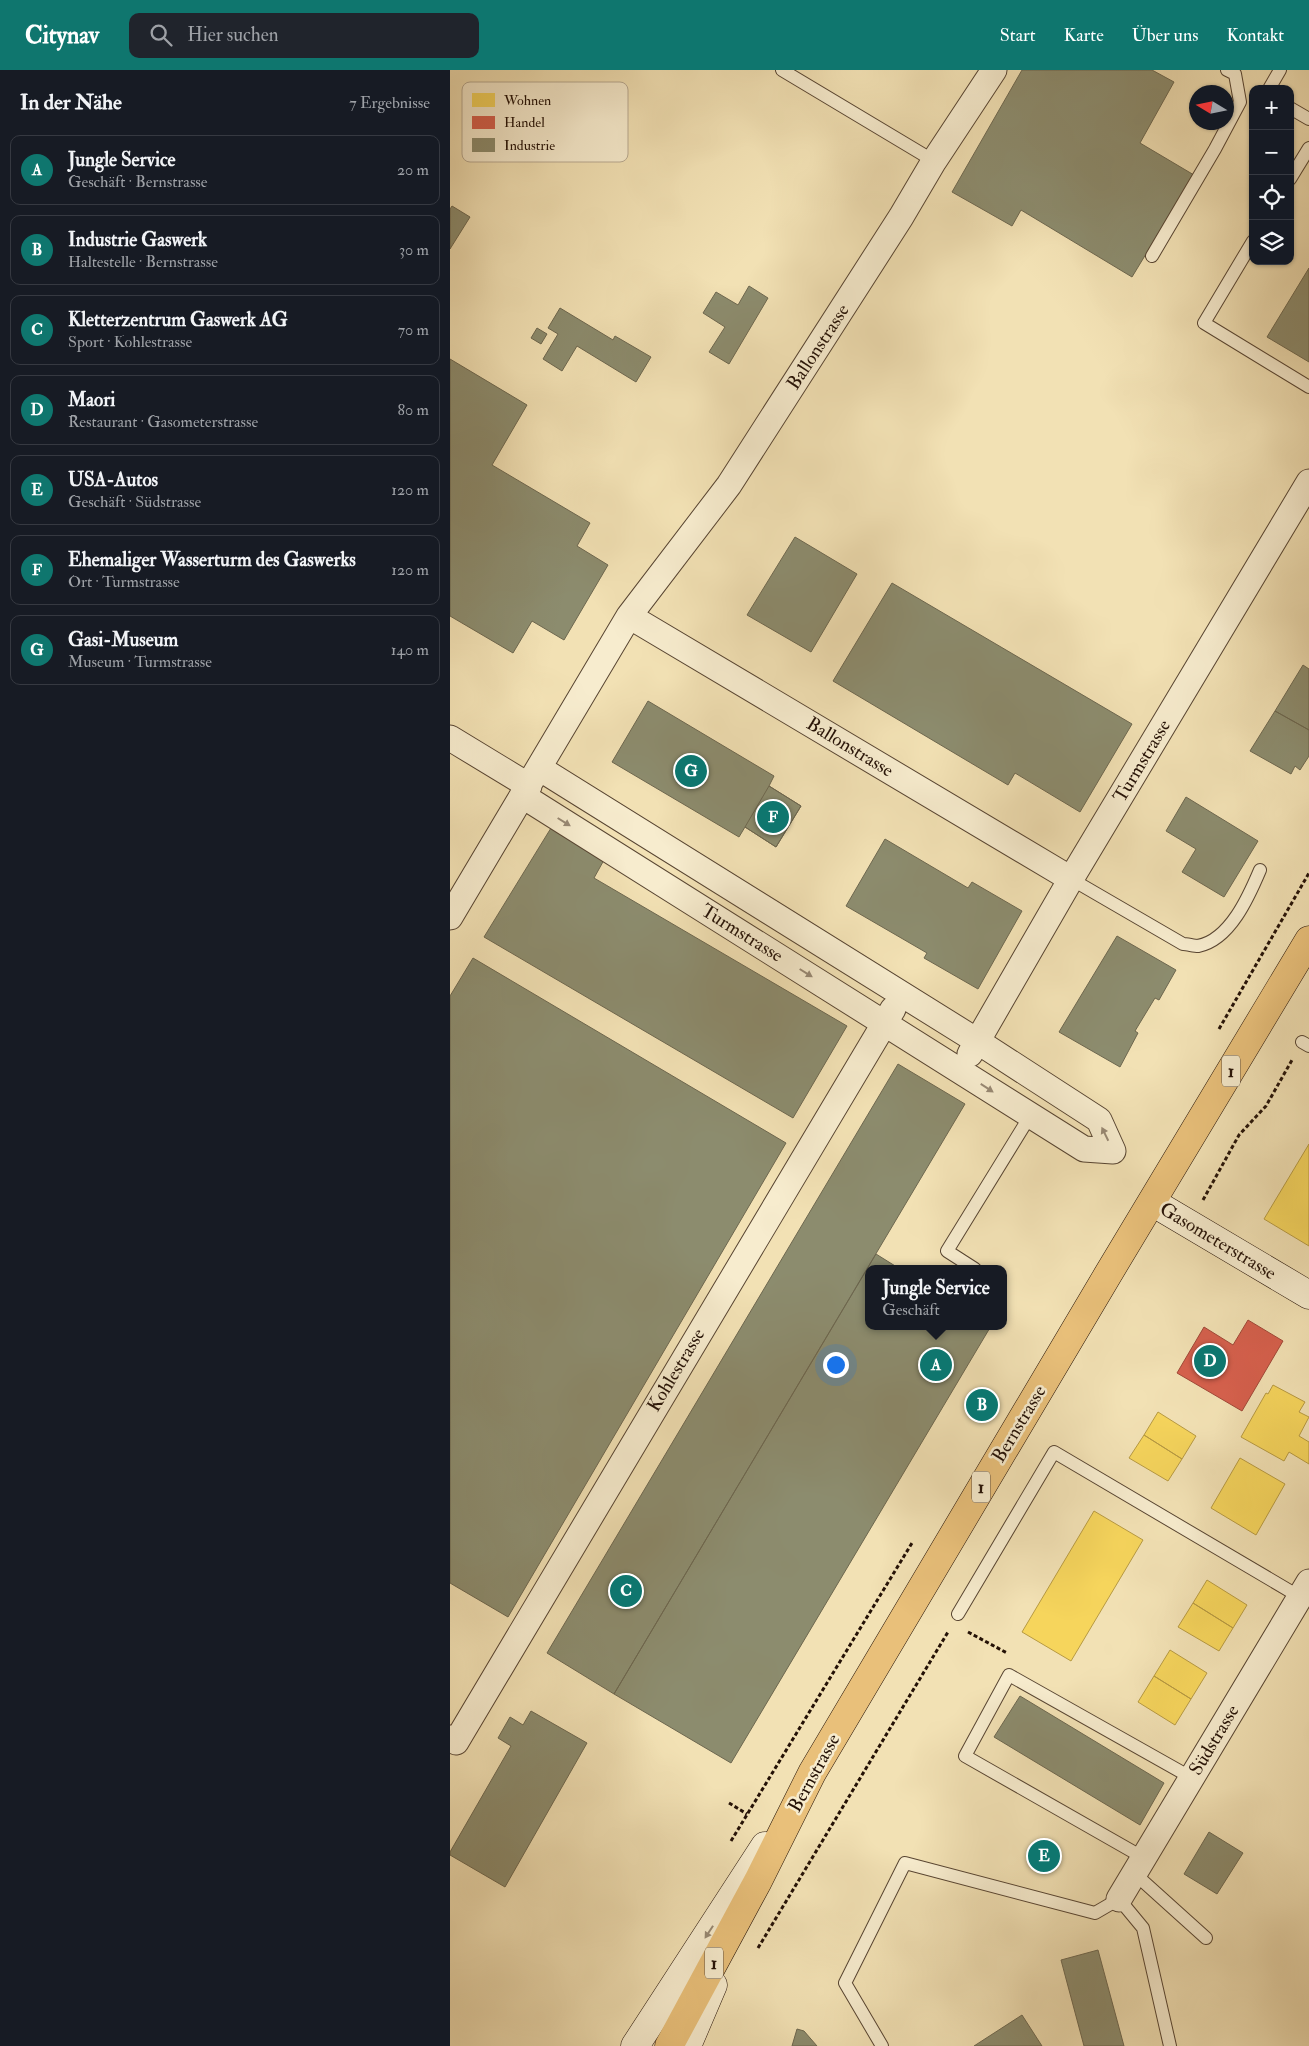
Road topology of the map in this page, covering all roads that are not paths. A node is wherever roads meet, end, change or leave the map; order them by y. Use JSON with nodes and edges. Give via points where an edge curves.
{"nodes":[{"id":1,"x":782,"y":70,"type":"edge"},
{"id":2,"x":994,"y":70,"type":"edge"},
{"id":3,"x":1227,"y":70,"type":"edge"},
{"id":4,"x":1280,"y":70,"type":"edge"},
{"id":5,"x":1271,"y":85,"type":"edge"},
{"id":6,"x":1294,"y":110,"type":"edge"},
{"id":7,"x":1309,"y":119,"type":"edge"},
{"id":8,"x":1309,"y":148,"type":"edge"},
{"id":9,"x":934,"y":162,"type":"junction"},
{"id":10,"x":1292,"y":175,"type":"edge"},
{"id":11,"x":1249,"y":249,"type":"edge"},
{"id":12,"x":1152,"y":256,"type":"dead end"},
{"id":13,"x":1309,"y":387,"type":"edge"},
{"id":14,"x":1309,"y":482,"type":"edge"},
{"id":15,"x":629,"y":616,"type":"junction"},
{"id":16,"x":450,"y":738,"type":"edge"},
{"id":17,"x":530,"y":783,"type":"junction"},
{"id":18,"x":1260,"y":870,"type":"dead end"},
{"id":19,"x":1071,"y":879,"type":"junction"},
{"id":20,"x":450,"y":917,"type":"edge"},
{"id":21,"x":1309,"y":940,"type":"edge"},
{"id":22,"x":902,"y":994,"type":"junction"},
{"id":23,"x":884,"y":1022,"type":"junction"},
{"id":24,"x":977,"y":1041,"type":"junction"},
{"id":25,"x":960,"y":1071,"type":"junction"},
{"id":26,"x":1030,"y":1116,"type":"junction"},
{"id":27,"x":1152,"y":1202,"type":"junction"},
{"id":28,"x":968,"y":1265,"type":"edge"},
{"id":29,"x":1309,"y":1295,"type":"edge"},
{"id":30,"x":1304,"y":1589,"type":"edge"},
{"id":31,"x":955,"y":1618,"type":"road end"},
{"id":32,"x":450,"y":1738,"type":"edge"},
{"id":33,"x":812,"y":1773,"type":"junction"},
{"id":34,"x":1192,"y":1778,"type":"junction"},
{"id":35,"x":1140,"y":1866,"type":"junction"},
{"id":36,"x":758,"y":1881,"type":"junction"},
{"id":37,"x":1119,"y":1899,"type":"junction"},
{"id":38,"x":1206,"y":1938,"type":"dead end"},
{"id":39,"x":635,"y":2046,"type":"edge"},
{"id":40,"x":669,"y":2046,"type":"edge"},
{"id":41,"x":687,"y":2046,"type":"edge"},
{"id":42,"x":882,"y":2046,"type":"edge"},
{"id":43,"x":1170,"y":2046,"type":"edge"}],
"edges":[{"from":1,"to":9,"type":"lane"},
{"from":2,"to":9,"type":"street","name":"Ballonstrasse"},
{"from":3,"to":12,"type":"lane","via":[[1235,74],[1240,102]]},
{"from":4,"to":5,"type":"lane"},
{"from":6,"to":7,"type":"lane"},
{"from":8,"to":10,"type":"lane"},
{"from":9,"to":15,"type":"street","name":"Ballonstrasse","via":[[729,485]]},
{"from":11,"to":13,"type":"lane","via":[[1204,323]]},
{"from":14,"to":19,"type":"street","name":"Turmstrasse"},
{"from":15,"to":17,"type":"street","name":"Ballonstrasse"},
{"from":15,"to":19,"type":"street","name":"Ballonstrasse"},
{"from":16,"to":17,"type":"street","name":"Turmstrasse"},
{"from":17,"to":20,"type":"street","name":"Ballonstrasse"},
{"from":17,"to":22,"type":"street","name":"Turmstrasse"},
{"from":17,"to":23,"type":"street","name":"Turmstrasse","one_way":true},
{"from":18,"to":19,"type":"lane","via":[[1245,904],[1221,935],[1198,946],[1183,944]]},
{"from":19,"to":24,"type":"street","name":"Turmstrasse"},
{"from":21,"to":27,"type":"main road","name":"Bernstrasse","number":"1"},
{"from":22,"to":23,"type":"street","name":"Kohlestrasse"},
{"from":22,"to":24,"type":"street","name":"Turmstrasse"},
{"from":23,"to":25,"type":"street","name":"Turmstrasse"},
{"from":23,"to":32,"type":"street","name":"Kohlestrasse","via":[[456,1742]]},
{"from":24,"to":25,"type":"street","name":"Turmstrasse"},
{"from":26,"to":24,"type":"street","name":"Turmstrasse","one_way":true,"via":[[1084,1149],[1113,1151],[1098,1120]]},
{"from":25,"to":26,"type":"street","name":"Turmstrasse","one_way":true},
{"from":26,"to":28,"type":"lane","via":[[947,1252]]},
{"from":27,"to":29,"type":"street","name":"Gasometerstrasse"},
{"from":27,"to":33,"type":"main road","name":"Bernstrasse","number":"1"},
{"from":30,"to":31,"type":"lane","via":[[1054,1452]]},
{"from":30,"to":34,"type":"street","name":"Südstrasse"},
{"from":33,"to":36,"type":"main road","name":"Bernstrasse","number":"1"},
{"from":33,"to":39,"type":"street","one_way":true},
{"from":34,"to":35,"type":"street","name":"Südstrasse"},
{"from":34,"to":35,"type":"lane","via":[[1009,1674],[965,1756]]},
{"from":35,"to":37,"type":"street","name":"Südstrasse"},
{"from":35,"to":38,"type":"lane"},
{"from":36,"to":40,"type":"main road","name":"Bernstrasse","number":"1"},
{"from":36,"to":41,"type":"street"},
{"from":37,"to":42,"type":"lane","via":[[1095,1913],[905,1863],[845,1983]]},
{"from":37,"to":43,"type":"lane","via":[[1143,1928]]}]}
